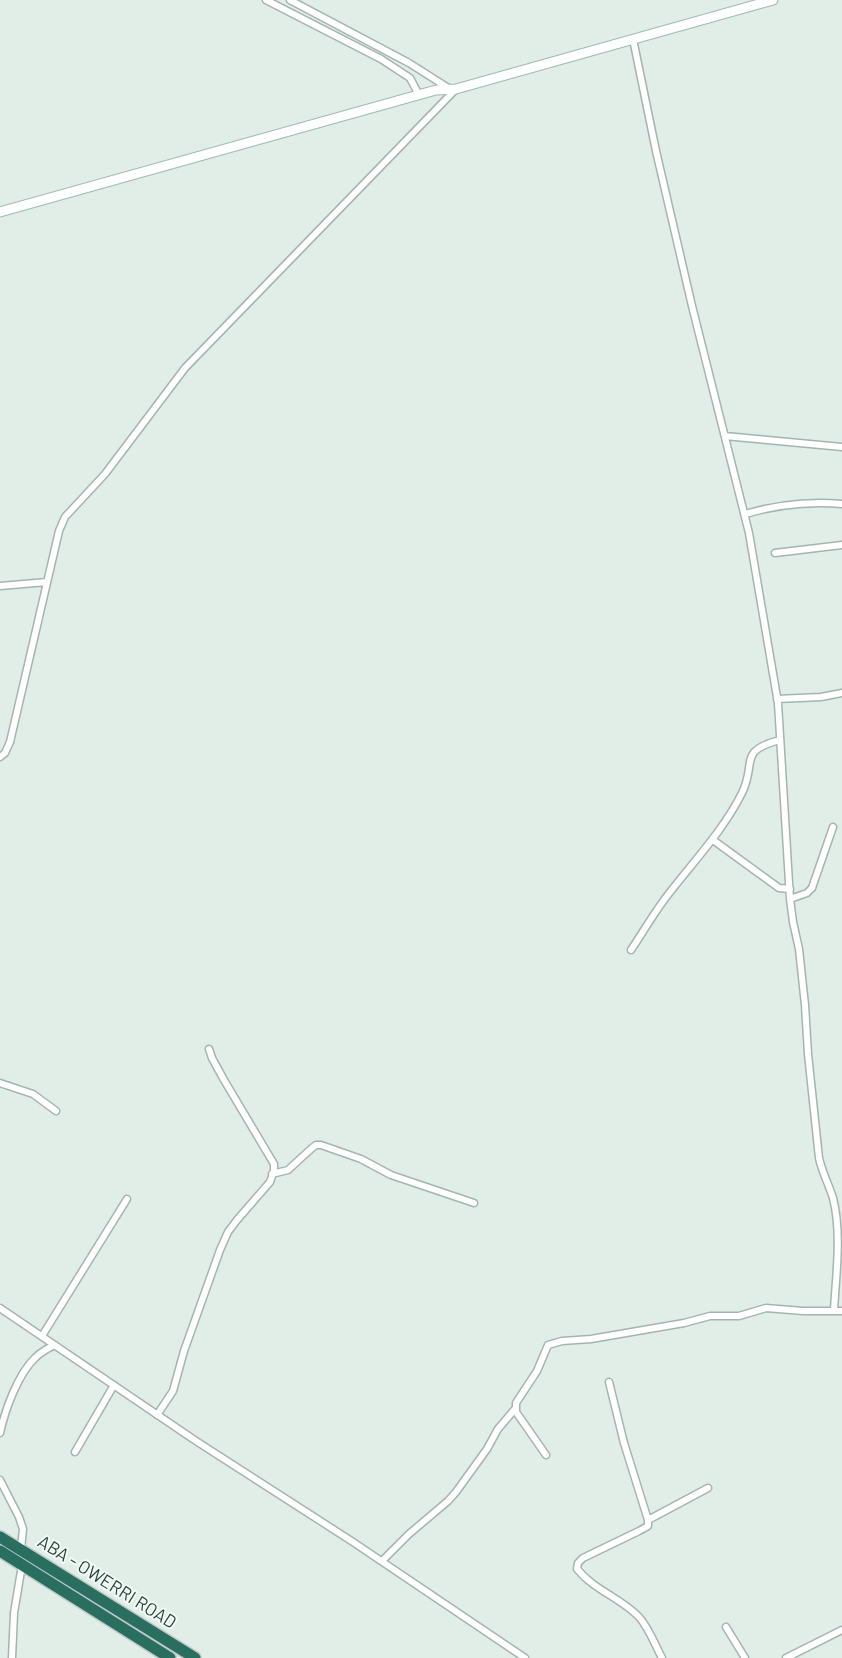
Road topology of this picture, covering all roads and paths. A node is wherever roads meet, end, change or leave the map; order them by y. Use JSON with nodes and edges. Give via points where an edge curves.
{"nodes":[{"id":1,"x":266,"y":0,"type":"edge"},
{"id":2,"x":290,"y":0,"type":"edge"},
{"id":3,"x":773,"y":0,"type":"edge"},
{"id":4,"x":633,"y":39,"type":"junction"},
{"id":5,"x":453,"y":89,"type":"junction"},
{"id":6,"x":418,"y":95,"type":"junction"},
{"id":7,"x":0,"y":212,"type":"edge"},
{"id":8,"x":725,"y":436,"type":"junction"},
{"id":9,"x":842,"y":447,"type":"edge"},
{"id":10,"x":842,"y":504,"type":"edge"},
{"id":11,"x":745,"y":514,"type":"junction"},
{"id":12,"x":842,"y":545,"type":"edge"},
{"id":13,"x":776,"y":553,"type":"dead end"},
{"id":14,"x":47,"y":582,"type":"junction"},
{"id":15,"x":0,"y":586,"type":"edge"},
{"id":16,"x":842,"y":693,"type":"edge"},
{"id":17,"x":777,"y":699,"type":"junction"},
{"id":18,"x":780,"y":740,"type":"junction"},
{"id":19,"x":0,"y":757,"type":"edge"},
{"id":20,"x":832,"y":827,"type":"dead end"},
{"id":21,"x":713,"y":840,"type":"junction"},
{"id":22,"x":790,"y":889,"type":"junction"},
{"id":23,"x":790,"y":899,"type":"junction"},
{"id":24,"x":631,"y":950,"type":"dead end"},
{"id":25,"x":209,"y":1049,"type":"dead end"},
{"id":26,"x":0,"y":1083,"type":"edge"},
{"id":27,"x":56,"y":1111,"type":"dead end"},
{"id":28,"x":272,"y":1174,"type":"junction"},
{"id":29,"x":127,"y":1199,"type":"dead end"},
{"id":30,"x":474,"y":1203,"type":"dead end"},
{"id":31,"x":0,"y":1308,"type":"edge"},
{"id":32,"x":834,"y":1310,"type":"junction"},
{"id":33,"x":842,"y":1311,"type":"edge"},
{"id":34,"x":42,"y":1336,"type":"junction"},
{"id":35,"x":56,"y":1345,"type":"junction"},
{"id":36,"x":609,"y":1382,"type":"dead end"},
{"id":37,"x":114,"y":1385,"type":"junction"},
{"id":38,"x":515,"y":1409,"type":"junction"},
{"id":39,"x":157,"y":1415,"type":"junction"},
{"id":40,"x":0,"y":1433,"type":"edge"},
{"id":41,"x":76,"y":1452,"type":"dead end"},
{"id":42,"x":546,"y":1455,"type":"dead end"},
{"id":43,"x":0,"y":1480,"type":"edge"},
{"id":44,"x":708,"y":1488,"type":"dead end"},
{"id":45,"x":648,"y":1520,"type":"junction"},
{"id":46,"x":0,"y":1537,"type":"edge"},
{"id":47,"x":21,"y":1549,"type":"junction"},
{"id":48,"x":0,"y":1551,"type":"edge"},
{"id":49,"x":382,"y":1561,"type":"junction"},
{"id":50,"x":22,"y":1565,"type":"junction"},
{"id":51,"x":726,"y":1627,"type":"dead end"},
{"id":52,"x":842,"y":1630,"type":"edge"},
{"id":53,"x":12,"y":1658,"type":"edge"},
{"id":54,"x":170,"y":1658,"type":"edge"},
{"id":55,"x":195,"y":1658,"type":"edge"},
{"id":56,"x":525,"y":1658,"type":"edge"},
{"id":57,"x":662,"y":1658,"type":"edge"},
{"id":58,"x":745,"y":1658,"type":"edge"},
{"id":59,"x":786,"y":1658,"type":"edge"}],
"edges":[{"from":1,"to":6,"type":"street","via":[[389,64],[410,78]]},
{"from":2,"to":5,"type":"street"},
{"from":3,"to":4,"type":"main road"},
{"from":4,"to":5,"type":"main road"},
{"from":4,"to":8,"type":"street","via":[[656,151]]},
{"from":5,"to":6,"type":"main road"},
{"from":5,"to":14,"type":"street","via":[[185,368],[105,474],[65,516]]},
{"from":6,"to":7,"type":"main road"},
{"from":8,"to":9,"type":"street"},
{"from":8,"to":11,"type":"street"},
{"from":10,"to":11,"type":"street","via":[[769,507]]},
{"from":11,"to":17,"type":"street"},
{"from":12,"to":13,"type":"street"},
{"from":14,"to":15,"type":"street"},
{"from":14,"to":19,"type":"street","via":[[10,742]]},
{"from":16,"to":17,"type":"street"},
{"from":17,"to":18,"type":"street"},
{"from":18,"to":21,"type":"street","via":[[756,748],[742,792]]},
{"from":18,"to":22,"type":"street"},
{"from":20,"to":23,"type":"street","via":[[812,888]]},
{"from":21,"to":22,"type":"street","via":[[779,888]]},
{"from":21,"to":24,"type":"street","via":[[666,897]]},
{"from":22,"to":23,"type":"street"},
{"from":23,"to":32,"type":"street","via":[[803,986],[819,1158],[836,1213]]},
{"from":25,"to":28,"type":"street","via":[[274,1164]]},
{"from":26,"to":27,"type":"street","via":[[34,1094]]},
{"from":28,"to":30,"type":"street","via":[[288,1170],[312,1148],[321,1145],[361,1159],[391,1175]]},
{"from":28,"to":39,"type":"street","via":[[270,1182],[228,1232],[184,1351],[173,1391]]},
{"from":29,"to":34,"type":"street"},
{"from":31,"to":34,"type":"street"},
{"from":32,"to":33,"type":"street"},
{"from":32,"to":38,"type":"street","via":[[766,1308],[738,1316],[710,1316],[610,1336],[552,1343]]},
{"from":34,"to":35,"type":"street"},
{"from":35,"to":37,"type":"street"},
{"from":35,"to":40,"type":"street","via":[[30,1363],[9,1403]]},
{"from":36,"to":45,"type":"street"},
{"from":37,"to":39,"type":"street"},
{"from":37,"to":41,"type":"street"},
{"from":38,"to":42,"type":"street"},
{"from":38,"to":49,"type":"street","via":[[498,1428],[456,1492]]},
{"from":39,"to":49,"type":"street"},
{"from":43,"to":47,"type":"street","via":[[23,1529]]},
{"from":44,"to":45,"type":"street"},
{"from":45,"to":57,"type":"street","via":[[648,1526],[639,1532],[583,1558],[578,1569],[640,1618]]},
{"from":46,"to":47,"type":"highway","name":"ABA - OWERRI ROAD"},
{"from":47,"to":55,"type":"highway","name":"ABA - OWERRI ROAD"},
{"from":48,"to":50,"type":"highway","name":"ABA - OWERRI ROAD"},
{"from":49,"to":56,"type":"street"},
{"from":50,"to":53,"type":"street","via":[[14,1614]]},
{"from":50,"to":54,"type":"highway","name":"ABA - OWERRI ROAD"},
{"from":51,"to":58,"type":"street"},
{"from":52,"to":59,"type":"street"}]}
